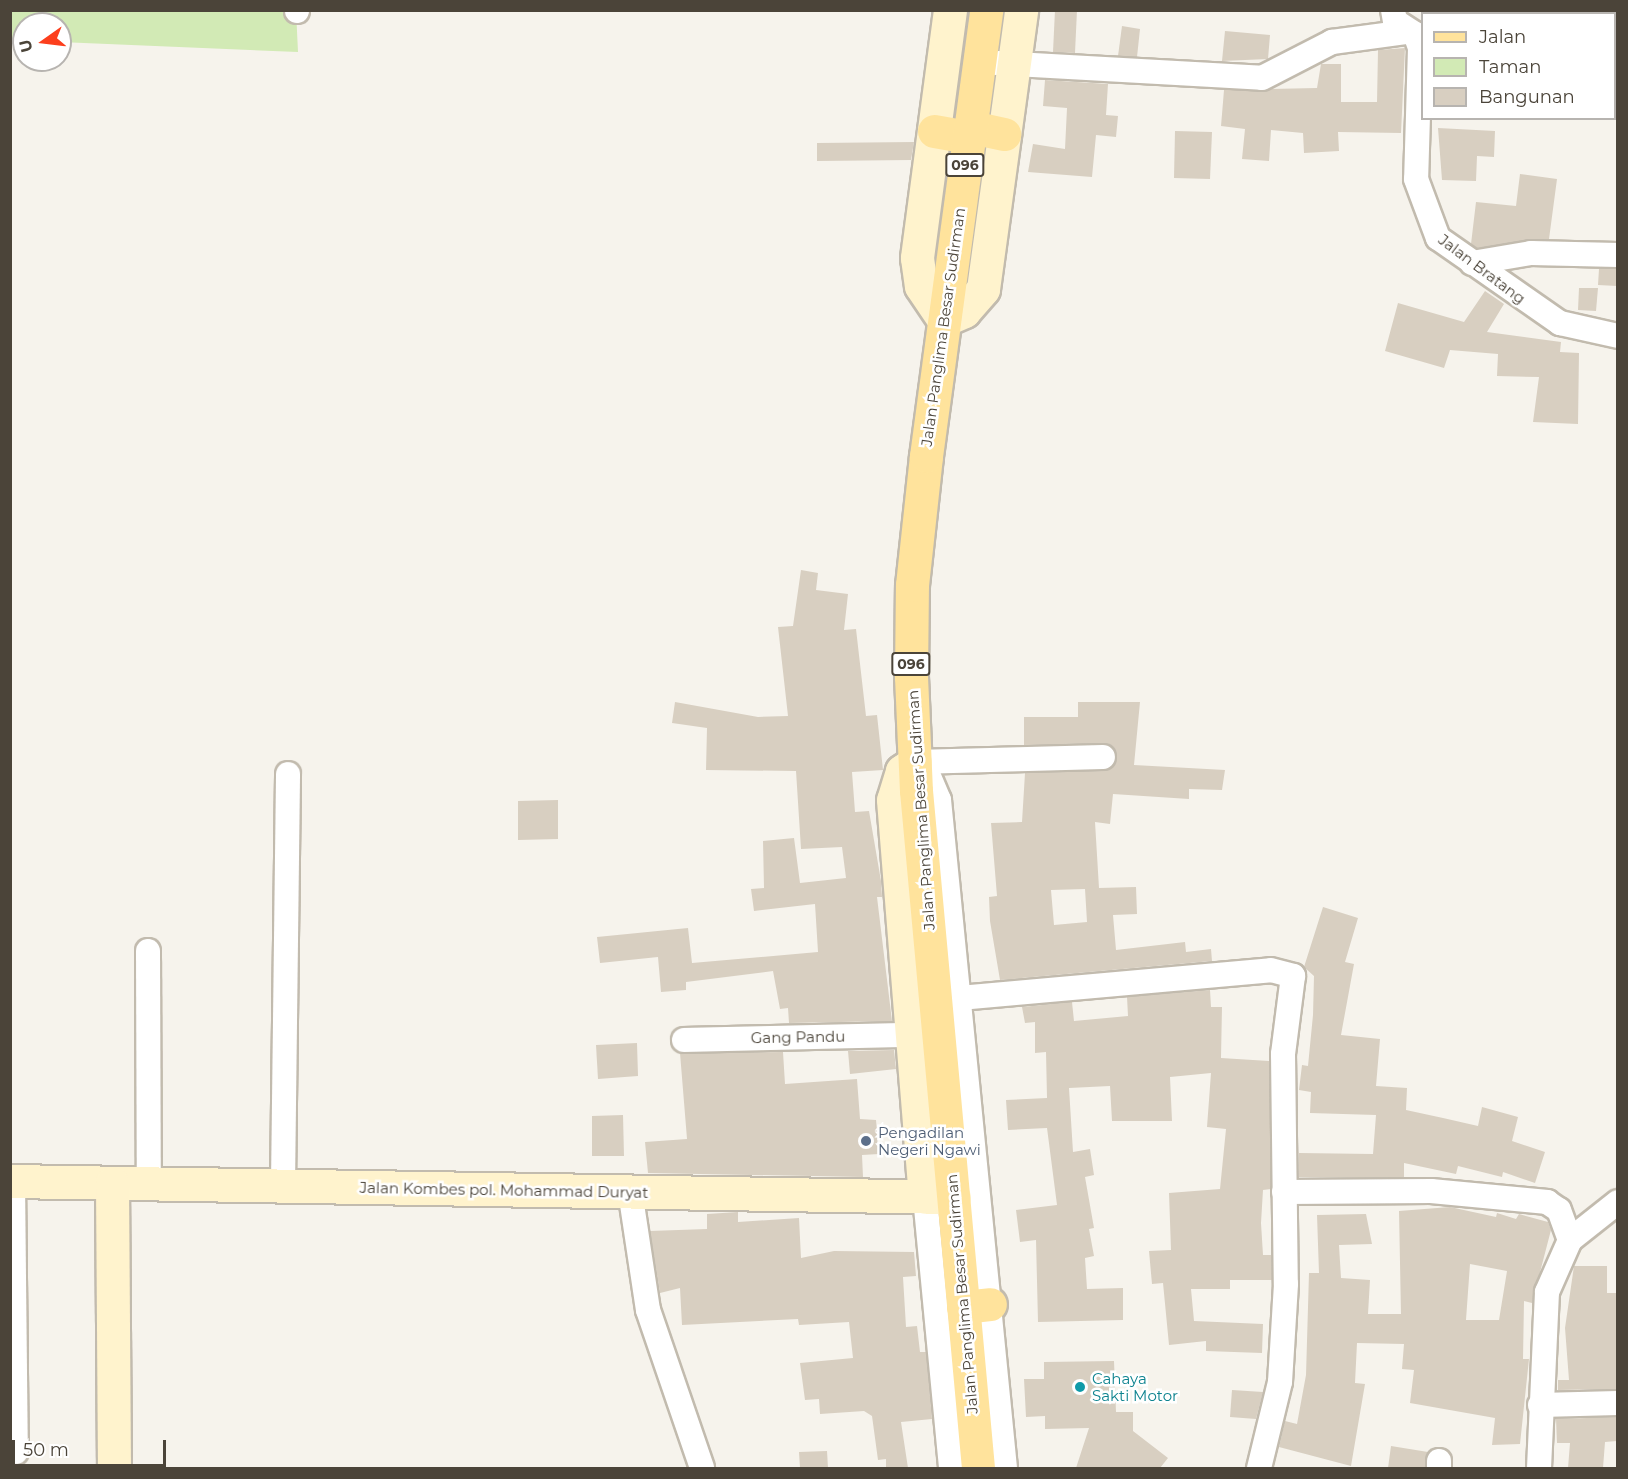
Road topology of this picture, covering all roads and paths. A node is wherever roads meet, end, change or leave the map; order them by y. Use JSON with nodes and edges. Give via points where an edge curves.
{"nodes":[{"id":1,"x":950,"y":10,"type":"edge"},
{"id":2,"x":986,"y":10,"type":"edge"},
{"id":3,"x":1021,"y":10,"type":"edge"},
{"id":4,"x":1393,"y":10,"type":"edge"},
{"id":5,"x":1407,"y":32,"type":"junction"},
{"id":6,"x":980,"y":62,"type":"junction"},
{"id":7,"x":1014,"y":64,"type":"junction"},
{"id":8,"x":934,"y":131,"type":"junction"},
{"id":9,"x":970,"y":132,"type":"junction"},
{"id":10,"x":1004,"y":134,"type":"junction"},
{"id":11,"x":1617,"y":255,"type":"edge"},
{"id":12,"x":1472,"y":263,"type":"junction"},
{"id":13,"x":944,"y":320,"type":"junction"},
{"id":14,"x":1617,"y":336,"type":"edge"},
{"id":15,"x":1103,"y":757,"type":"dead end"},
{"id":16,"x":915,"y":762,"type":"junction"},
{"id":17,"x":288,"y":774,"type":"dead end"},
{"id":18,"x":914,"y":904,"type":"junction"},
{"id":19,"x":148,"y":951,"type":"dead end"},
{"id":20,"x":949,"y":999,"type":"junction"},
{"id":21,"x":912,"y":1035,"type":"junction"},
{"id":22,"x":684,"y":1040,"type":"dead end"},
{"id":23,"x":12,"y":1181,"type":"edge"},
{"id":24,"x":148,"y":1182,"type":"junction"},
{"id":25,"x":112,"y":1183,"type":"junction"},
{"id":26,"x":284,"y":1185,"type":"junction"},
{"id":27,"x":630,"y":1191,"type":"junction"},
{"id":28,"x":1284,"y":1192,"type":"junction"},
{"id":29,"x":939,"y":1197,"type":"junction"},
{"id":30,"x":1617,"y":1202,"type":"edge"},
{"id":31,"x":1570,"y":1240,"type":"junction"},
{"id":32,"x":976,"y":1305,"type":"junction"},
{"id":33,"x":1617,"y":1403,"type":"edge"},
{"id":34,"x":1540,"y":1405,"type":"junction"},
{"id":35,"x":16,"y":1452,"type":"dead end"},
{"id":36,"x":114,"y":1468,"type":"edge"},
{"id":37,"x":702,"y":1468,"type":"edge"},
{"id":38,"x":951,"y":1468,"type":"edge"},
{"id":39,"x":978,"y":1468,"type":"edge"},
{"id":40,"x":1005,"y":1468,"type":"edge"},
{"id":41,"x":1259,"y":1468,"type":"edge"},
{"id":42,"x":1539,"y":1468,"type":"edge"}],
"edges":[{"from":1,"to":8,"type":"street"},
{"from":2,"to":6,"type":"main road","name":"Jalan Panglima Besar Sudirman","number":"096"},
{"from":3,"to":7,"type":"street"},
{"from":4,"to":5,"type":"street","name":"Jalan Bratang"},
{"from":5,"to":7,"type":"street","via":[[1332,42],[1262,78]]},
{"from":5,"to":12,"type":"street","name":"Jalan Bratang","via":[[1415,34],[1420,48],[1414,147],[1423,205],[1438,238]]},
{"from":6,"to":7,"type":"street"},
{"from":6,"to":9,"type":"main road","name":"Jalan Panglima Besar Sudirman","number":"096"},
{"from":7,"to":10,"type":"street"},
{"from":8,"to":9,"type":"main road"},
{"from":8,"to":13,"type":"street","via":[[917,258],[921,286]]},
{"from":9,"to":10,"type":"main road"},
{"from":9,"to":13,"type":"main road","name":"Jalan Panglima Besar Sudirman","number":"096"},
{"from":10,"to":13,"type":"street","via":[[983,289],[964,311]]},
{"from":11,"to":12,"type":"street","via":[[1531,253]]},
{"from":12,"to":14,"type":"street","name":"Jalan Bratang","via":[[1560,323]]},
{"from":13,"to":16,"type":"main road","name":"Jalan Panglima Besar Sudirman","number":"096","via":[[914,566]]},
{"from":15,"to":16,"type":"street"},
{"from":16,"to":18,"type":"main road","name":"Jalan Panglima Besar Sudirman","number":"096"},
{"from":16,"to":20,"type":"street","via":[[925,767],[939,800]]},
{"from":17,"to":26,"type":"street"},
{"from":18,"to":20,"type":"main road","name":"Jalan Panglima Besar Sudirman","number":"096"},
{"from":18,"to":21,"type":"street"},
{"from":19,"to":24,"type":"street"},
{"from":20,"to":28,"type":"street","via":[[1290,972],[1295,983],[1283,1054]]},
{"from":20,"to":29,"type":"main road","name":"Jalan Panglima Besar Sudirman","number":"096"},
{"from":20,"to":32,"type":"street"},
{"from":21,"to":22,"type":"street","name":"Gang Pandu"},
{"from":21,"to":29,"type":"street"},
{"from":23,"to":25,"type":"street","name":"Jalan Kombes pol. Mohammad Duryat"},
{"from":23,"to":35,"type":"street"},
{"from":24,"to":25,"type":"street","name":"Jalan Kombes pol. Mohammad Duryat"},
{"from":24,"to":26,"type":"street","name":"Jalan Kombes pol. Mohammad Duryat"},
{"from":25,"to":36,"type":"street"},
{"from":26,"to":27,"type":"street","name":"Jalan Kombes pol. Mohammad Duryat","via":[[410,1192]]},
{"from":27,"to":29,"type":"street","name":"Jalan Kombes pol. Mohammad Duryat"},
{"from":27,"to":37,"type":"street","via":[[648,1310]]},
{"from":28,"to":31,"type":"street","via":[[1431,1191],[1547,1202],[1566,1220]]},
{"from":28,"to":41,"type":"street","via":[[1280,1382]]},
{"from":29,"to":32,"type":"main road","name":"Jalan Panglima Besar Sudirman","number":"096"},
{"from":29,"to":38,"type":"street"},
{"from":30,"to":31,"type":"street"},
{"from":31,"to":34,"type":"street","via":[[1547,1292]]},
{"from":32,"to":39,"type":"main road","name":"Jalan Panglima Besar Sudirman","number":"096"},
{"from":32,"to":40,"type":"street"},
{"from":33,"to":34,"type":"street"},
{"from":34,"to":42,"type":"street"}]}
